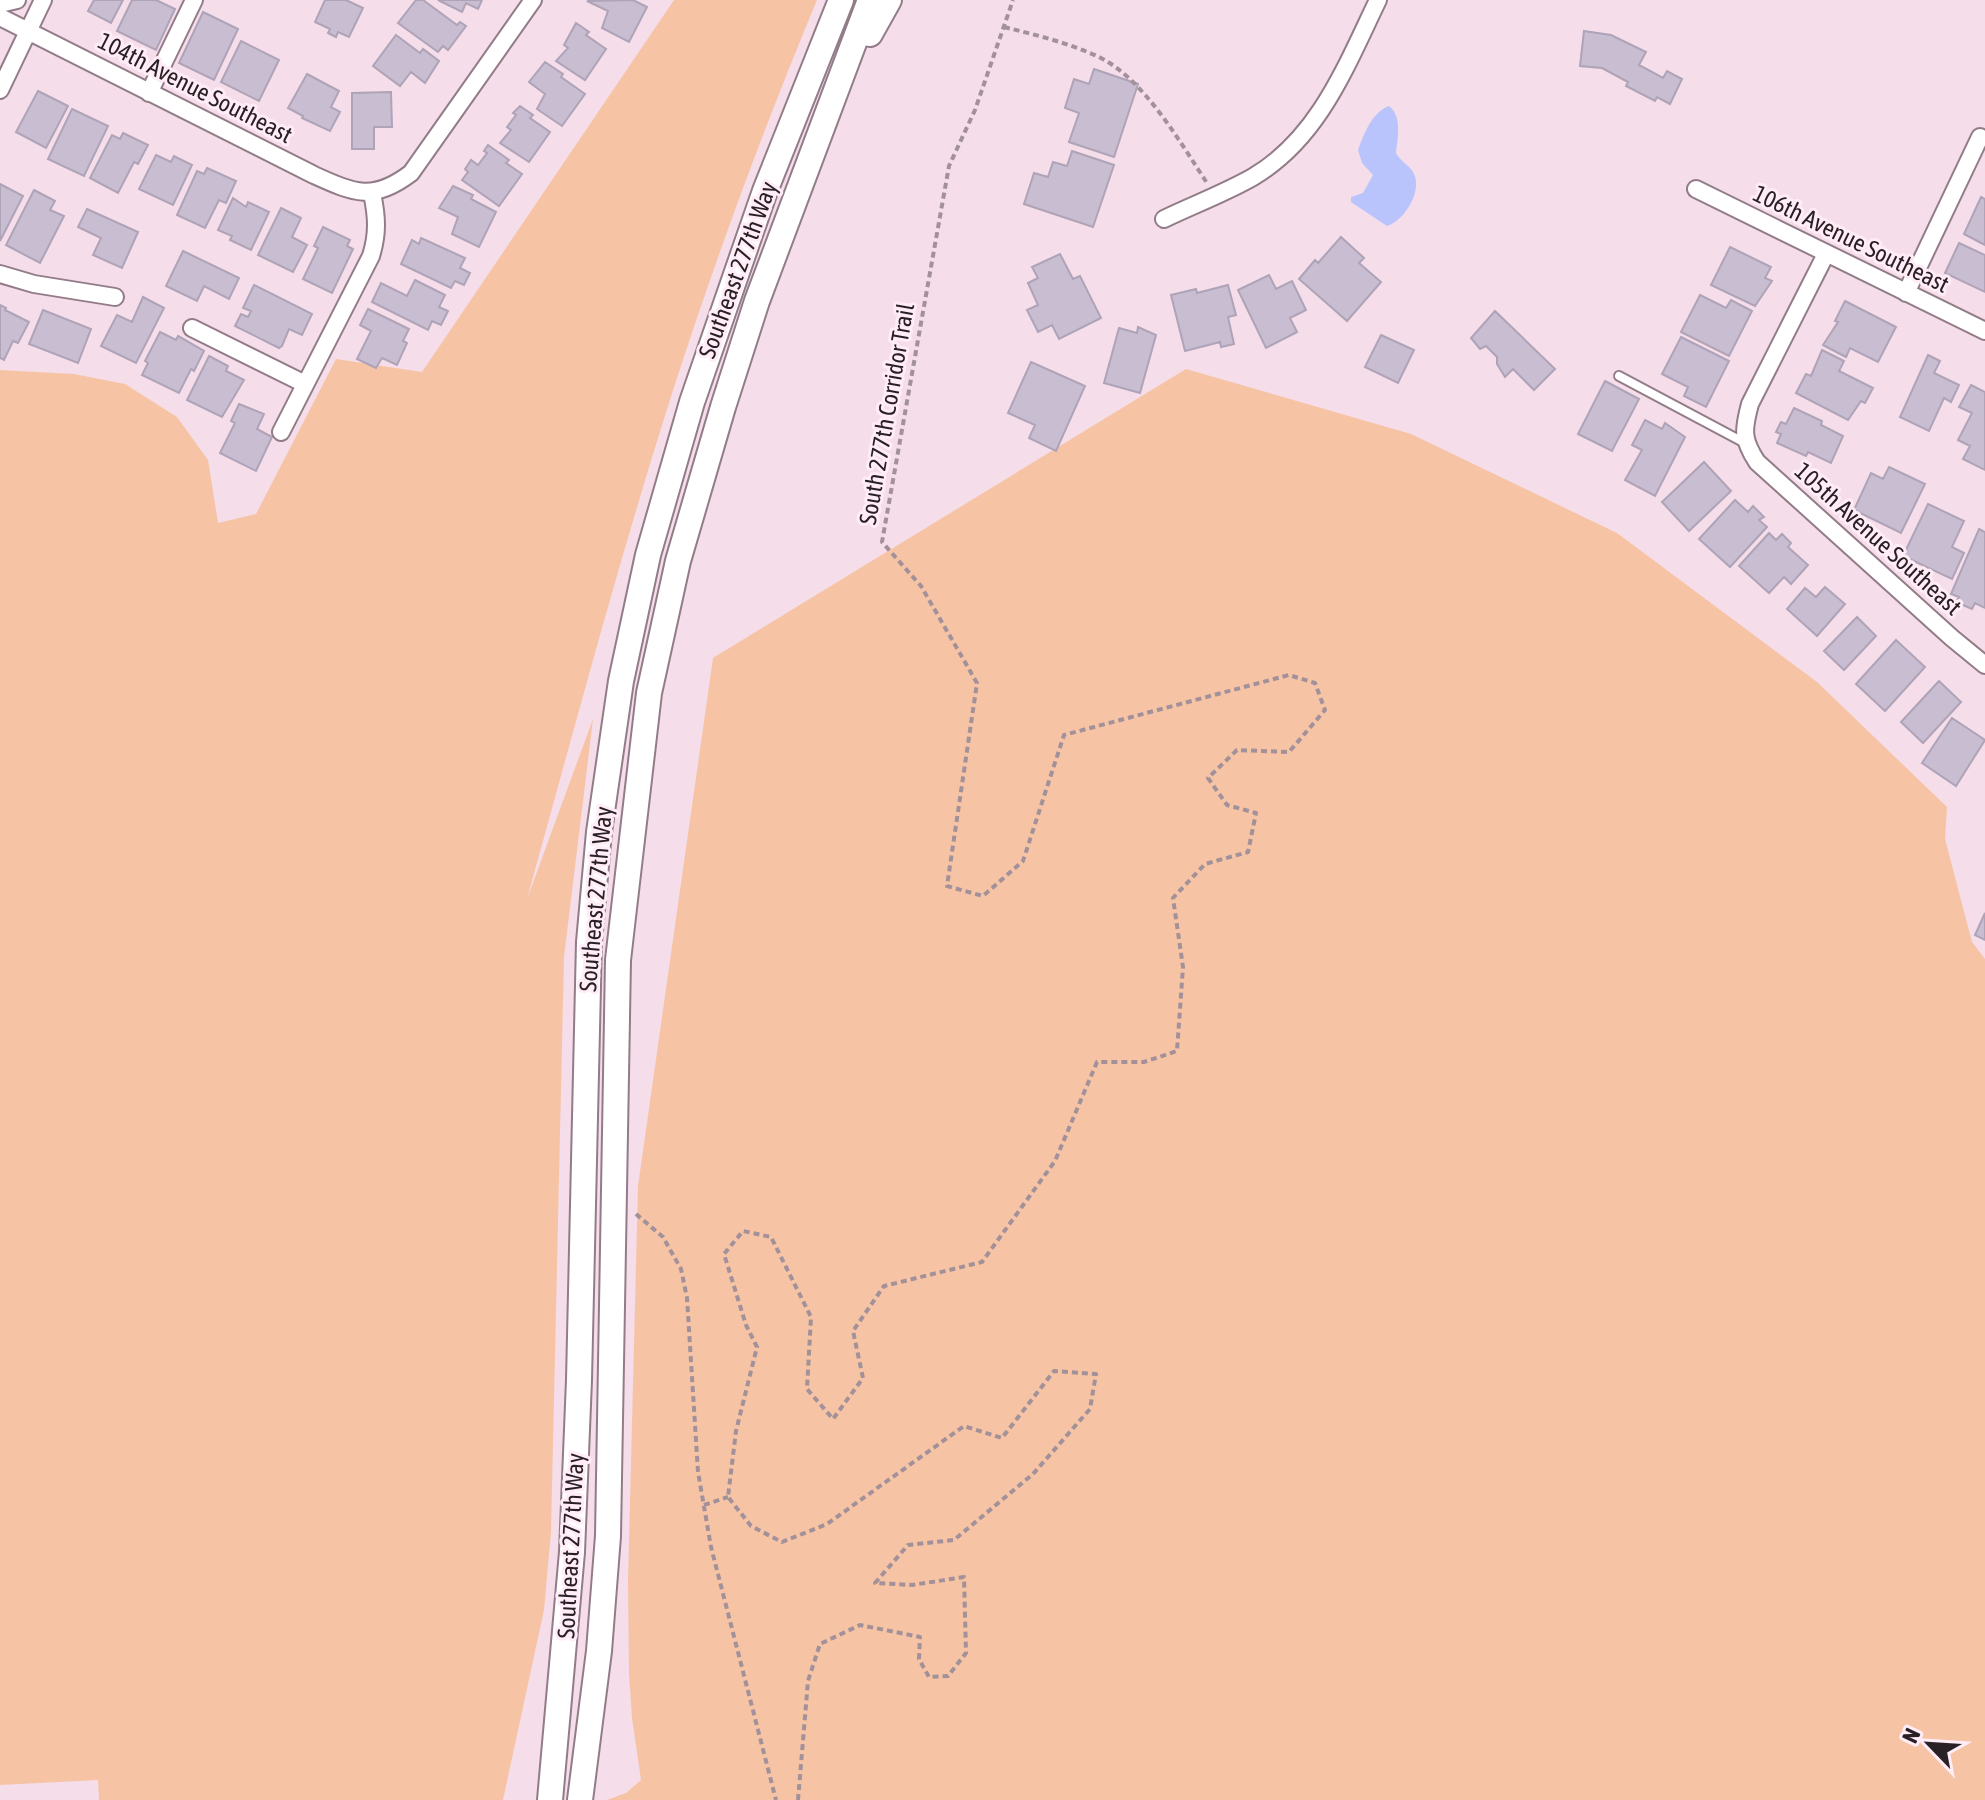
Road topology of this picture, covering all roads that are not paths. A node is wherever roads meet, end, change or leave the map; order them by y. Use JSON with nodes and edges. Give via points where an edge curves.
{"nodes":[{"id":1,"x":17,"y":0,"type":"edge"},
{"id":2,"x":43,"y":0,"type":"edge"},
{"id":3,"x":194,"y":0,"type":"edge"},
{"id":4,"x":533,"y":0,"type":"edge"},
{"id":5,"x":839,"y":0,"type":"edge"},
{"id":6,"x":870,"y":0,"type":"edge"},
{"id":7,"x":889,"y":0,"type":"edge"},
{"id":8,"x":1378,"y":0,"type":"edge"},
{"id":9,"x":0,"y":4,"type":"edge"},
{"id":10,"x":0,"y":17,"type":"edge"},
{"id":11,"x":28,"y":30,"type":"junction"},
{"id":12,"x":0,"y":90,"type":"edge"},
{"id":13,"x":149,"y":93,"type":"junction"},
{"id":14,"x":820,"y":133,"type":"junction"},
{"id":15,"x":1980,"y":137,"type":"dead end"},
{"id":16,"x":1696,"y":189,"type":"dead end"},
{"id":17,"x":372,"y":193,"type":"junction"},
{"id":18,"x":1164,"y":219,"type":"dead end"},
{"id":19,"x":1826,"y":254,"type":"junction"},
{"id":20,"x":0,"y":274,"type":"edge"},
{"id":21,"x":1906,"y":293,"type":"junction"},
{"id":22,"x":115,"y":297,"type":"dead end"},
{"id":23,"x":192,"y":328,"type":"dead end"},
{"id":24,"x":1985,"y":331,"type":"edge"},
{"id":25,"x":1619,"y":376,"type":"dead end"},
{"id":26,"x":305,"y":384,"type":"junction"},
{"id":27,"x":281,"y":432,"type":"dead end"},
{"id":28,"x":1746,"y":443,"type":"junction"},
{"id":29,"x":1985,"y":665,"type":"edge"},
{"id":30,"x":550,"y":1800,"type":"edge"},
{"id":31,"x":580,"y":1800,"type":"edge"}],
"edges":[{"from":1,"to":9,"type":"street"},
{"from":2,"to":11,"type":"street"},
{"from":3,"to":13,"type":"street"},
{"from":4,"to":17,"type":"street","via":[[411,173]]},
{"from":5,"to":30,"type":"main road","name":"Southeast 277th Way","via":[[692,402],[648,555],[621,681],[589,942],[572,1552]]},
{"from":6,"to":14,"type":"main road"},
{"from":7,"to":14,"type":"main road"},
{"from":8,"to":18,"type":"street","via":[[1337,86],[1286,154],[1252,177]]},
{"from":10,"to":11,"type":"street","name":"104th Avenue Southeast"},
{"from":11,"to":12,"type":"street"},
{"from":11,"to":13,"type":"street","name":"104th Avenue Southeast"},
{"from":13,"to":17,"type":"street","name":"104th Avenue Southeast","via":[[342,188]]},
{"from":14,"to":31,"type":"main road","name":"Southeast 277th Way","via":[[723,407],[678,561],[649,693],[618,960],[608,1536]]},
{"from":15,"to":21,"type":"street"},
{"from":16,"to":19,"type":"street","name":"106th Avenue Southeast"},
{"from":17,"to":26,"type":"street","via":[[378,218],[371,256]]},
{"from":19,"to":21,"type":"street","name":"106th Avenue Southeast"},
{"from":19,"to":28,"type":"street","via":[[1750,404]]},
{"from":20,"to":22,"type":"street"},
{"from":21,"to":24,"type":"street","name":"106th Avenue Southeast"},
{"from":23,"to":26,"type":"street"},
{"from":25,"to":28,"type":"lane"},
{"from":26,"to":27,"type":"street"},
{"from":28,"to":29,"type":"street","name":"105th Avenue Southeast","via":[[1757,462]]}]}
